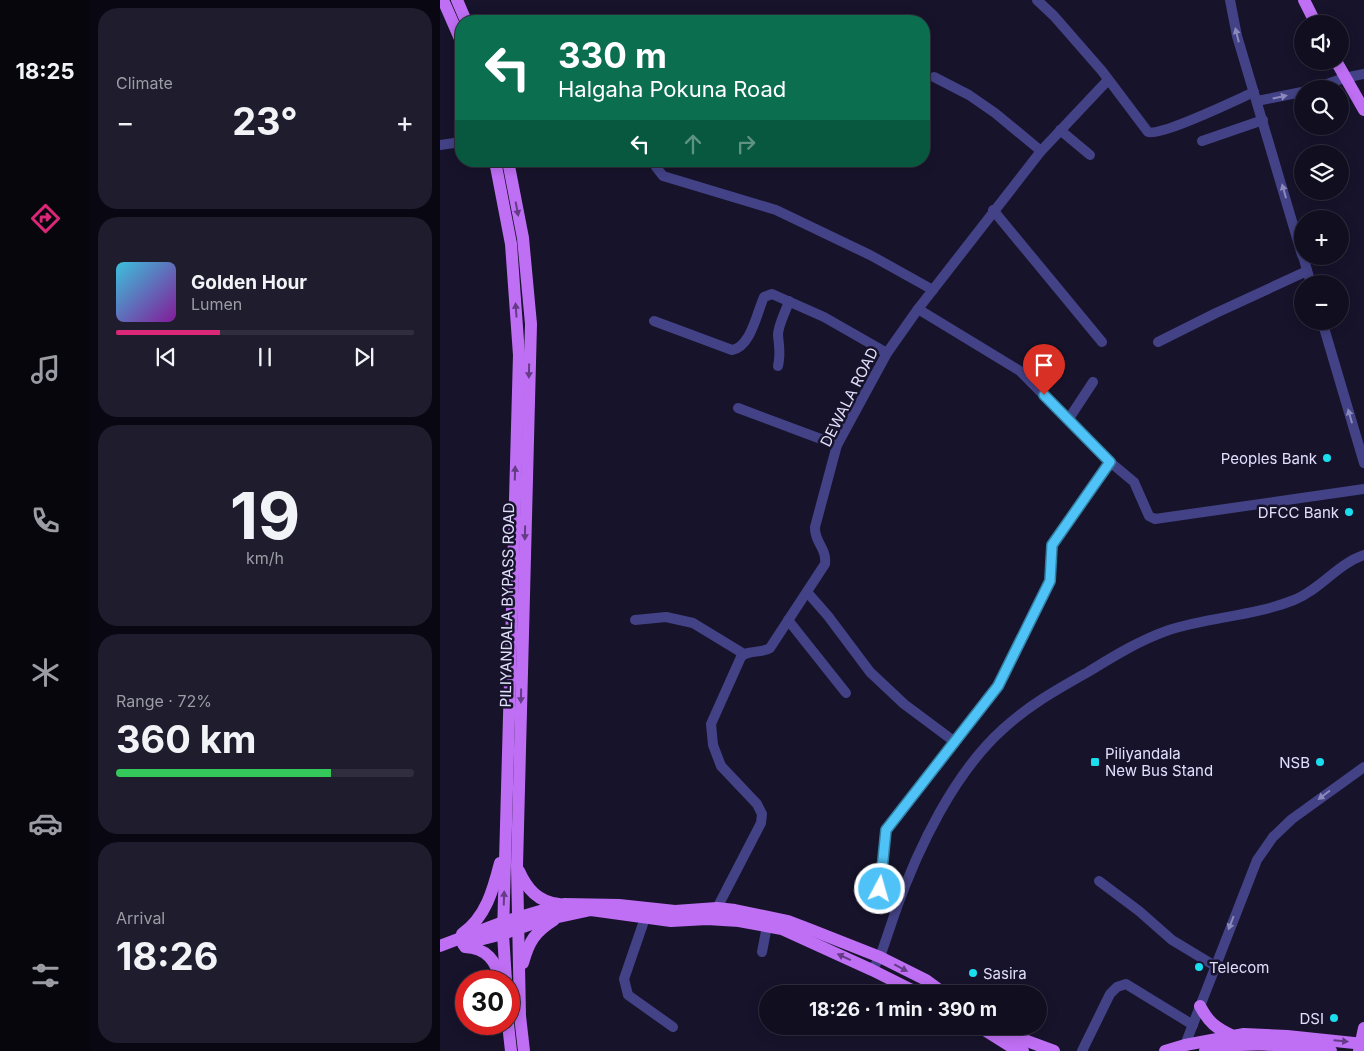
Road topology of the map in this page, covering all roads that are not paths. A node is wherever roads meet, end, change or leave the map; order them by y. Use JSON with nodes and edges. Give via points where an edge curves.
{"nodes":[{"id":1,"x":443,"y":0,"type":"edge"},
{"id":2,"x":457,"y":0,"type":"edge"},
{"id":3,"x":1037,"y":0,"type":"edge"},
{"id":4,"x":1230,"y":0,"type":"edge"},
{"id":5,"x":1304,"y":0,"type":"edge"},
{"id":6,"x":463,"y":15,"type":"edge"},
{"id":7,"x":1312,"y":15,"type":"edge"},
{"id":8,"x":455,"y":27,"type":"edge"},
{"id":9,"x":1340,"y":70,"type":"edge"},
{"id":10,"x":1364,"y":74,"type":"edge"},
{"id":11,"x":934,"y":77,"type":"dead end"},
{"id":12,"x":1344,"y":78,"type":"junction"},
{"id":13,"x":1108,"y":80,"type":"junction"},
{"id":14,"x":1338,"y":80,"type":"edge"},
{"id":15,"x":1294,"y":93,"type":"edge"},
{"id":16,"x":1256,"y":97,"type":"junction"},
{"id":17,"x":1364,"y":110,"type":"edge"},
{"id":18,"x":1263,"y":120,"type":"junction"},
{"id":19,"x":1060,"y":130,"type":"junction"},
{"id":20,"x":1202,"y":141,"type":"dead end"},
{"id":21,"x":455,"y":143,"type":"edge"},
{"id":22,"x":440,"y":145,"type":"edge"},
{"id":23,"x":1041,"y":151,"type":"junction"},
{"id":24,"x":1090,"y":155,"type":"dead end"},
{"id":25,"x":496,"y":167,"type":"edge"},
{"id":26,"x":509,"y":167,"type":"edge"},
{"id":27,"x":656,"y":167,"type":"edge"},
{"id":28,"x":993,"y":210,"type":"junction"},
{"id":29,"x":1294,"y":225,"type":"edge"},
{"id":30,"x":1306,"y":265,"type":"edge"},
{"id":31,"x":1308,"y":271,"type":"junction"},
{"id":32,"x":1309,"y":275,"type":"edge"},
{"id":33,"x":933,"y":290,"type":"junction"},
{"id":34,"x":789,"y":301,"type":"junction"},
{"id":35,"x":918,"y":309,"type":"junction"},
{"id":36,"x":654,"y":321,"type":"dead end"},
{"id":37,"x":1325,"y":330,"type":"edge"},
{"id":38,"x":1102,"y":342,"type":"dead end"},
{"id":39,"x":1158,"y":342,"type":"dead end"},
{"id":40,"x":887,"y":353,"type":"junction"},
{"id":41,"x":778,"y":366,"type":"dead end"},
{"id":42,"x":1093,"y":382,"type":"dead end"},
{"id":43,"x":738,"y":408,"type":"dead end"},
{"id":44,"x":1068,"y":420,"type":"junction"},
{"id":45,"x":838,"y":445,"type":"junction"},
{"id":46,"x":1110,"y":462,"type":"junction"},
{"id":47,"x":1364,"y":463,"type":"edge"},
{"id":48,"x":1364,"y":489,"type":"edge"},
{"id":49,"x":1364,"y":555,"type":"edge"},
{"id":50,"x":807,"y":592,"type":"junction"},
{"id":51,"x":635,"y":620,"type":"dead end"},
{"id":52,"x":788,"y":620,"type":"junction"},
{"id":53,"x":744,"y":654,"type":"junction"},
{"id":54,"x":846,"y":693,"type":"dead end"},
{"id":55,"x":955,"y":742,"type":"junction"},
{"id":56,"x":1364,"y":767,"type":"edge"},
{"id":57,"x":505,"y":843,"type":"junction"},
{"id":58,"x":517,"y":866,"type":"junction"},
{"id":59,"x":1099,"y":881,"type":"dead end"},
{"id":60,"x":568,"y":909,"type":"junction"},
{"id":61,"x":896,"y":910,"type":"junction"},
{"id":62,"x":717,"y":914,"type":"junction"},
{"id":63,"x":645,"y":918,"type":"junction"},
{"id":64,"x":518,"y":923,"type":"junction"},
{"id":65,"x":767,"y":926,"type":"junction"},
{"id":66,"x":503,"y":928,"type":"junction"},
{"id":67,"x":446,"y":946,"type":"edge"},
{"id":68,"x":762,"y":952,"type":"dead end"},
{"id":69,"x":880,"y":957,"type":"junction"},
{"id":70,"x":1215,"y":966,"type":"junction"},
{"id":71,"x":497,"y":970,"type":"edge"},
{"id":72,"x":505,"y":970,"type":"edge"},
{"id":73,"x":520,"y":970,"type":"edge"},
{"id":74,"x":872,"y":970,"type":"junction"},
{"id":75,"x":520,"y":974,"type":"edge"},
{"id":76,"x":902,"y":985,"type":"edge"},
{"id":77,"x":933,"y":985,"type":"edge"},
{"id":78,"x":1200,"y":1006,"type":"junction"},
{"id":79,"x":520,"y":1016,"type":"edge"},
{"id":80,"x":1193,"y":1025,"type":"junction"},
{"id":81,"x":673,"y":1028,"type":"dead end"},
{"id":82,"x":1364,"y":1028,"type":"edge"},
{"id":83,"x":509,"y":1035,"type":"edge"},
{"id":84,"x":992,"y":1035,"type":"edge"},
{"id":85,"x":1011,"y":1035,"type":"edge"},
{"id":86,"x":1234,"y":1036,"type":"junction"},
{"id":87,"x":1361,"y":1046,"type":"edge"},
{"id":88,"x":1184,"y":1048,"type":"edge"},
{"id":89,"x":511,"y":1051,"type":"edge"},
{"id":90,"x":524,"y":1051,"type":"edge"},
{"id":91,"x":1023,"y":1051,"type":"edge"},
{"id":92,"x":1054,"y":1051,"type":"edge"},
{"id":93,"x":1082,"y":1051,"type":"edge"},
{"id":94,"x":1165,"y":1051,"type":"edge"},
{"id":95,"x":1205,"y":1051,"type":"edge"},
{"id":96,"x":1331,"y":1051,"type":"edge"}],
"edges":[{"from":1,"to":8,"type":"main road"},
{"from":2,"to":6,"type":"main road"},
{"from":3,"to":13,"type":"street"},
{"from":16,"to":4,"type":"street","one_way":true,"via":[[1237,36]]},
{"from":5,"to":7,"type":"main road"},
{"from":9,"to":12,"type":"main road"},
{"from":10,"to":12,"type":"street"},
{"from":11,"to":23,"type":"street","via":[[995,113]]},
{"from":12,"to":14,"type":"street"},
{"from":12,"to":17,"type":"main road"},
{"from":13,"to":16,"type":"street","via":[[1144,128],[1153,133]]},
{"from":13,"to":19,"type":"street","name":"DEWALA ROAD"},
{"from":16,"to":15,"type":"street","one_way":true},
{"from":16,"to":18,"type":"street"},
{"from":18,"to":20,"type":"street"},
{"from":29,"to":18,"type":"street","one_way":true},
{"from":19,"to":23,"type":"street","name":"DEWALA ROAD"},
{"from":19,"to":24,"type":"street"},
{"from":21,"to":22,"type":"street"},
{"from":23,"to":28,"type":"street","name":"DEWALA ROAD"},
{"from":57,"to":25,"type":"main road","name":"PILIYANDALA BYPASS ROAD","one_way":true,"via":[[519,355],[511,244]]},
{"from":26,"to":58,"type":"main road","name":"PILIYANDALA BYPASS ROAD","one_way":true,"via":[[523,238],[530,324]]},
{"from":27,"to":33,"type":"street","via":[[663,176],[776,210],[870,255]]},
{"from":28,"to":33,"type":"street","name":"DEWALA ROAD"},
{"from":28,"to":38,"type":"street"},
{"from":30,"to":31,"type":"street"},
{"from":31,"to":32,"type":"street"},
{"from":31,"to":39,"type":"street"},
{"from":33,"to":35,"type":"street","name":"DEWALA ROAD"},
{"from":34,"to":36,"type":"street","via":[[772,294],[764,297],[751,332],[742,345],[732,350]]},
{"from":34,"to":40,"type":"street"},
{"from":34,"to":41,"type":"street","via":[[779,329],[781,353]]},
{"from":35,"to":40,"type":"street","name":"DEWALA ROAD"},
{"from":35,"to":44,"type":"street","via":[[1020,371]]},
{"from":47,"to":37,"type":"street","one_way":true},
{"from":40,"to":45,"type":"street","name":"DEWALA ROAD"},
{"from":42,"to":44,"type":"street"},
{"from":43,"to":45,"type":"street"},
{"from":44,"to":46,"type":"street"},
{"from":45,"to":50,"type":"street","name":"DEWALA ROAD","via":[[815,533],[826,557],[825,564]]},
{"from":46,"to":48,"type":"street","via":[[1134,482],[1149,516],[1155,519]]},
{"from":46,"to":55,"type":"street","via":[[1052,545],[1050,581],[998,686]]},
{"from":49,"to":61,"type":"street","via":[[1296,600],[1168,630],[1125,649],[1038,701],[1003,729],[960,780],[921,847]]},
{"from":50,"to":52,"type":"street","name":"DEWALA ROAD"},
{"from":50,"to":55,"type":"street","via":[[870,672],[904,704]]},
{"from":51,"to":53,"type":"street","via":[[666,617],[693,623]]},
{"from":52,"to":53,"type":"street","name":"DEWALA ROAD","via":[[770,648]]},
{"from":52,"to":54,"type":"street"},
{"from":53,"to":62,"type":"street","via":[[711,724],[713,745],[721,766],[757,804],[762,814],[761,823]]},
{"from":55,"to":61,"type":"street","via":[[886,830],[880,889]]},
{"from":56,"to":70,"type":"street","one_way":true,"via":[[1292,819],[1273,837],[1257,860]]},
{"from":66,"to":57,"type":"main road","name":"PILIYANDALA BYPASS ROAD","one_way":true},
{"from":57,"to":67,"type":"main road","via":[[491,896],[469,929]]},
{"from":58,"to":60,"type":"main road","via":[[535,896]]},
{"from":58,"to":64,"type":"main road","name":"PILIYANDALA BYPASS ROAD"},
{"from":59,"to":70,"type":"street","via":[[1172,940]]},
{"from":60,"to":62,"type":"main road","via":[[619,905]]},
{"from":60,"to":63,"type":"main road"},
{"from":60,"to":64,"type":"main road","via":[[540,920]]},
{"from":60,"to":75,"type":"main road","via":[[533,936]]},
{"from":61,"to":69,"type":"street"},
{"from":62,"to":63,"type":"main road","via":[[671,922]]},
{"from":62,"to":65,"type":"main road"},
{"from":62,"to":69,"type":"main road","via":[[735,910],[788,921]]},
{"from":63,"to":81,"type":"street","via":[[624,980],[628,995]]},
{"from":64,"to":66,"type":"main road"},
{"from":64,"to":73,"type":"main road","name":"PILIYANDALA BYPASS ROAD"},
{"from":65,"to":68,"type":"street"},
{"from":74,"to":65,"type":"main road","one_way":true,"via":[[782,929]]},
{"from":66,"to":67,"type":"main road"},
{"from":66,"to":72,"type":"main road","name":"PILIYANDALA BYPASS ROAD"},
{"from":67,"to":71,"type":"main road","via":[[480,949]]},
{"from":69,"to":74,"type":"street"},
{"from":69,"to":77,"type":"main road","one_way":true},
{"from":70,"to":78,"type":"street"},
{"from":74,"to":76,"type":"main road"},
{"from":78,"to":80,"type":"street"},
{"from":78,"to":86,"type":"main road","via":[[1208,1020]]},
{"from":79,"to":90,"type":"main road","name":"PILIYANDALA BYPASS ROAD"},
{"from":80,"to":88,"type":"street"},
{"from":80,"to":93,"type":"street","via":[[1126,984],[1116,987],[1110,994]]},
{"from":82,"to":87,"type":"main road"},
{"from":83,"to":89,"type":"main road"},
{"from":84,"to":91,"type":"main road"},
{"from":85,"to":92,"type":"main road"},
{"from":86,"to":87,"type":"main road","one_way":true,"via":[[1288,1036]]},
{"from":86,"to":88,"type":"main road"},
{"from":88,"to":94,"type":"main road"},
{"from":95,"to":96,"type":"main road","via":[[1240,1044]]}]}
